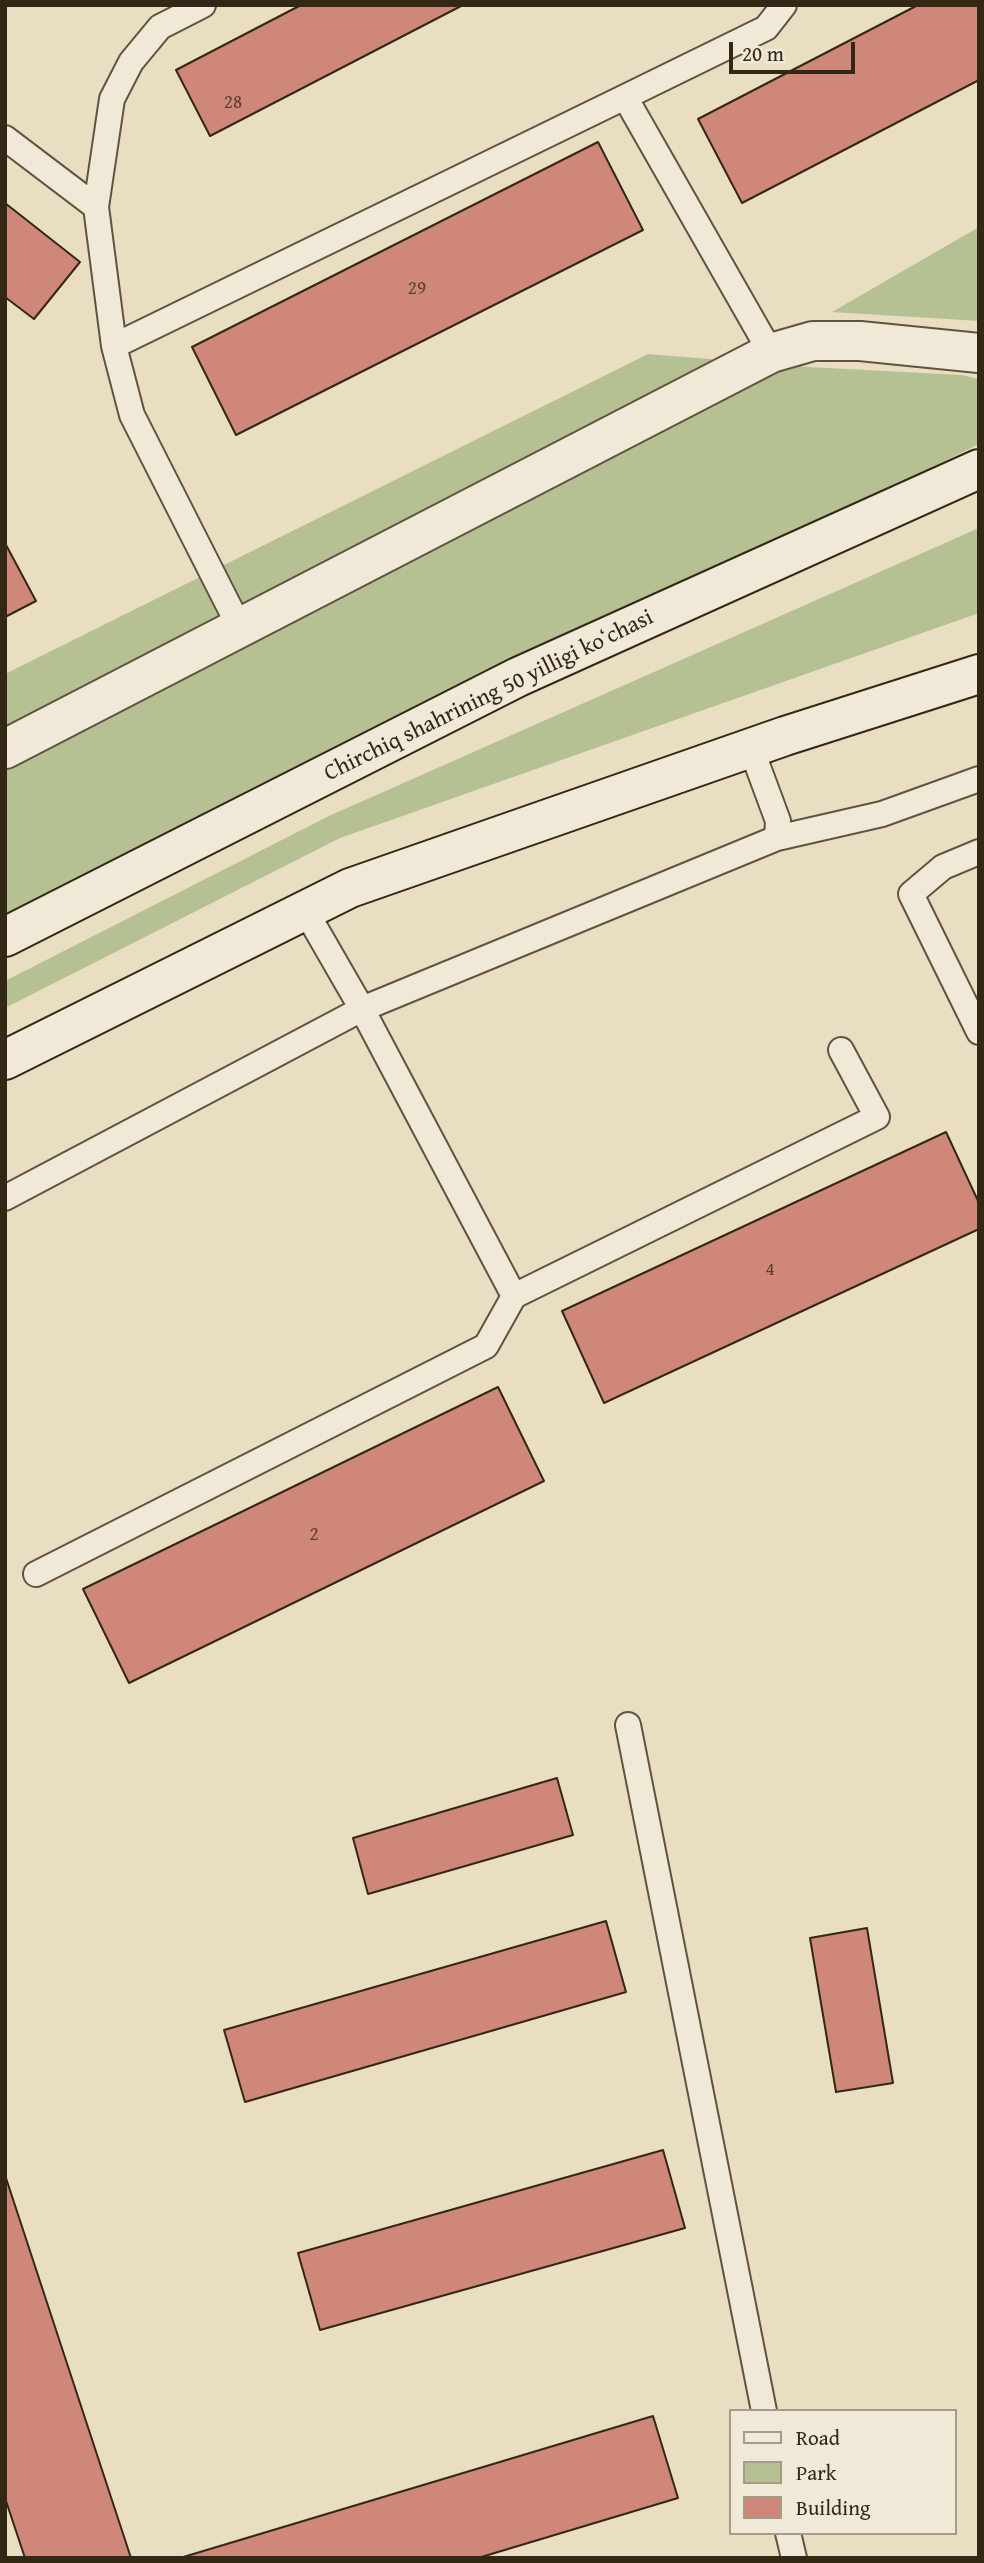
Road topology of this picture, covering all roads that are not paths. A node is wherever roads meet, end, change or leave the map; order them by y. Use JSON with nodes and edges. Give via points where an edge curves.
{"nodes":[{"id":1,"x":203,"y":5,"type":"edge"},
{"id":2,"x":784,"y":5,"type":"edge"},
{"id":3,"x":625,"y":97,"type":"junction"},
{"id":4,"x":5,"y":138,"type":"edge"},
{"id":5,"x":96,"y":207,"type":"junction"},
{"id":6,"x":114,"y":346,"type":"junction"},
{"id":7,"x":979,"y":352,"type":"edge"},
{"id":8,"x":771,"y":353,"type":"junction"},
{"id":9,"x":979,"y":469,"type":"edge"},
{"id":10,"x":240,"y":628,"type":"junction"},
{"id":11,"x":979,"y":674,"type":"edge"},
{"id":12,"x":751,"y":748,"type":"junction"},
{"id":13,"x":5,"y":750,"type":"edge"},
{"id":14,"x":979,"y":779,"type":"edge"},
{"id":15,"x":777,"y":838,"type":"junction"},
{"id":16,"x":979,"y":852,"type":"edge"},
{"id":17,"x":304,"y":911,"type":"junction"},
{"id":18,"x":5,"y":937,"type":"edge"},
{"id":19,"x":362,"y":1009,"type":"junction"},
{"id":20,"x":979,"y":1032,"type":"edge"},
{"id":21,"x":841,"y":1050,"type":"dead end"},
{"id":22,"x":5,"y":1060,"type":"edge"},
{"id":23,"x":5,"y":1198,"type":"edge"},
{"id":24,"x":514,"y":1296,"type":"junction"},
{"id":25,"x":36,"y":1574,"type":"dead end"},
{"id":26,"x":628,"y":1725,"type":"dead end"},
{"id":27,"x":764,"y":2409,"type":"edge"},
{"id":28,"x":788,"y":2535,"type":"edge"},
{"id":29,"x":794,"y":2558,"type":"edge"}],
"edges":[{"from":1,"to":5,"type":"lane","via":[[160,27],[131,62],[112,99]]},
{"from":2,"to":3,"type":"lane","via":[[766,28]]},
{"from":3,"to":6,"type":"lane"},
{"from":3,"to":8,"type":"lane"},
{"from":4,"to":5,"type":"lane"},
{"from":5,"to":6,"type":"lane"},
{"from":6,"to":10,"type":"lane","via":[[132,415]]},
{"from":7,"to":8,"type":"main road","via":[[813,341]]},
{"from":8,"to":10,"type":"main road"},
{"from":9,"to":18,"type":"main road","name":"Chirchiq shahrining 50 yilligi koʻchasi","via":[[518,677]]},
{"from":10,"to":13,"type":"main road"},
{"from":11,"to":12,"type":"main road"},
{"from":12,"to":15,"type":"lane","via":[[778,821]]},
{"from":12,"to":17,"type":"main road","via":[[350,888]]},
{"from":14,"to":15,"type":"lane","via":[[882,814]]},
{"from":15,"to":19,"type":"lane"},
{"from":16,"to":20,"type":"lane","via":[[943,867],[911,894]]},
{"from":17,"to":19,"type":"lane"},
{"from":17,"to":22,"type":"main road"},
{"from":19,"to":23,"type":"lane"},
{"from":19,"to":24,"type":"lane"},
{"from":21,"to":24,"type":"lane","via":[[877,1117]]},
{"from":24,"to":25,"type":"lane","via":[[486,1346]]},
{"from":26,"to":27,"type":"lane"},
{"from":28,"to":29,"type":"lane"}]}
